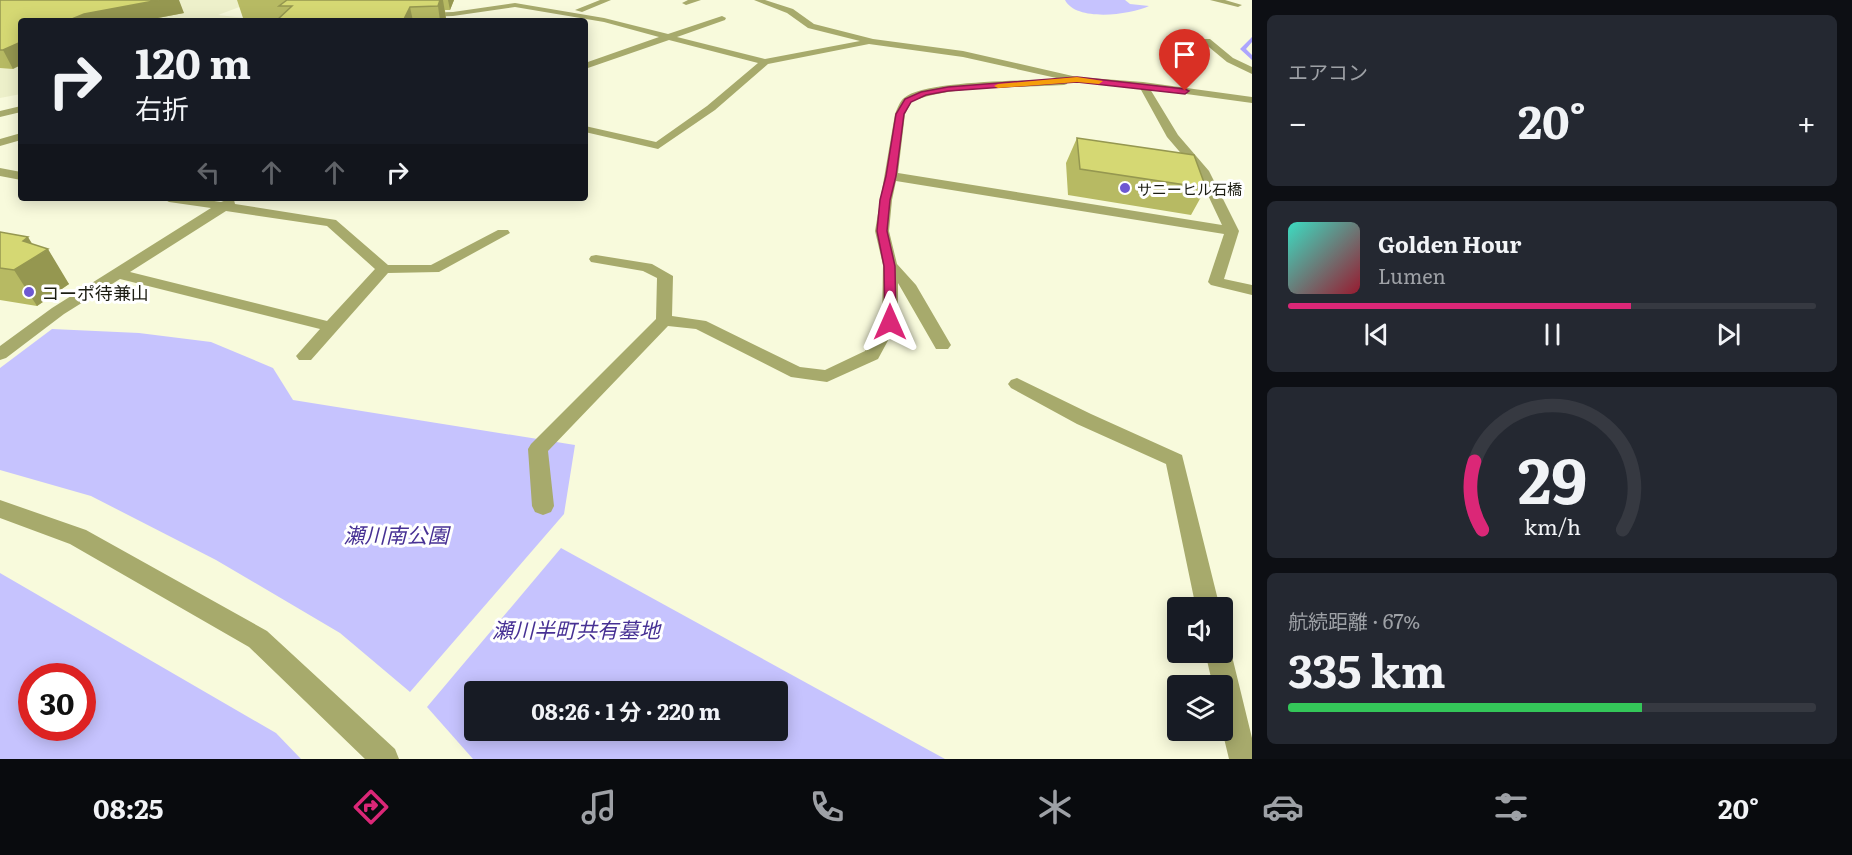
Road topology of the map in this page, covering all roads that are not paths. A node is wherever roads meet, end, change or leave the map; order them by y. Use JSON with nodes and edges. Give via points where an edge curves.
{"nodes":[{"id":1,"x":608,"y":0,"type":"edge"},
{"id":2,"x":697,"y":0,"type":"edge"},
{"id":3,"x":758,"y":0,"type":"edge"},
{"id":4,"x":1214,"y":0,"type":"edge"},
{"id":5,"x":450,"y":3,"type":"dead end"},
{"id":6,"x":686,"y":3,"type":"dead end"},
{"id":7,"x":1238,"y":4,"type":"dead end"},
{"id":8,"x":579,"y":10,"type":"dead end"},
{"id":9,"x":406,"y":16,"type":"edge"},
{"id":10,"x":452,"y":17,"type":"edge"},
{"id":11,"x":722,"y":18,"type":"dead end"},
{"id":12,"x":671,"y":37,"type":"junction"},
{"id":13,"x":1207,"y":40,"type":"dead end"},
{"id":14,"x":873,"y":42,"type":"junction"},
{"id":15,"x":765,"y":62,"type":"junction"},
{"id":16,"x":588,"y":63,"type":"edge"},
{"id":17,"x":1252,"y":71,"type":"edge"},
{"id":18,"x":1077,"y":80,"type":"junction"},
{"id":19,"x":1143,"y":85,"type":"junction"},
{"id":20,"x":1252,"y":100,"type":"edge"},
{"id":21,"x":18,"y":110,"type":"edge"},
{"id":22,"x":0,"y":114,"type":"edge"},
{"id":23,"x":588,"y":130,"type":"edge"},
{"id":24,"x":18,"y":137,"type":"edge"},
{"id":25,"x":0,"y":143,"type":"edge"},
{"id":26,"x":0,"y":172,"type":"edge"},
{"id":27,"x":18,"y":175,"type":"edge"},
{"id":28,"x":891,"y":176,"type":"junction"},
{"id":29,"x":216,"y":201,"type":"edge"},
{"id":30,"x":232,"y":202,"type":"edge"},
{"id":31,"x":1232,"y":231,"type":"junction"},
{"id":32,"x":503,"y":233,"type":"dead end"},
{"id":33,"x":596,"y":259,"type":"dead end"},
{"id":34,"x":890,"y":266,"type":"junction"},
{"id":35,"x":384,"y":269,"type":"junction"},
{"id":36,"x":116,"y":273,"type":"junction"},
{"id":37,"x":1252,"y":290,"type":"edge"},
{"id":38,"x":664,"y":320,"type":"junction"},
{"id":39,"x":330,"y":327,"type":"junction"},
{"id":40,"x":942,"y":345,"type":"dead end"},
{"id":41,"x":0,"y":354,"type":"edge"},
{"id":42,"x":305,"y":356,"type":"dead end"},
{"id":43,"x":1017,"y":384,"type":"dead end"},
{"id":44,"x":543,"y":506,"type":"dead end"},
{"id":45,"x":0,"y":509,"type":"edge"},
{"id":46,"x":1205,"y":597,"type":"edge"},
{"id":47,"x":1221,"y":663,"type":"edge"},
{"id":48,"x":385,"y":759,"type":"edge"},
{"id":49,"x":1243,"y":759,"type":"edge"}],
"edges":[{"from":1,"to":8,"type":"street"},
{"from":2,"to":6,"type":"street"},
{"from":3,"to":14,"type":"street","via":[[790,11],[811,26]]},
{"from":4,"to":7,"type":"street"},
{"from":5,"to":10,"type":"street"},
{"from":9,"to":10,"type":"street"},
{"from":10,"to":12,"type":"street","via":[[515,5],[604,20]]},
{"from":11,"to":12,"type":"street"},
{"from":12,"to":15,"type":"street"},
{"from":12,"to":16,"type":"street"},
{"from":13,"to":17,"type":"street","via":[[1230,60]]},
{"from":14,"to":15,"type":"street"},
{"from":14,"to":18,"type":"street","via":[[963,54]]},
{"from":15,"to":23,"type":"street","via":[[658,146]]},
{"from":18,"to":19,"type":"street"},
{"from":18,"to":28,"type":"street","via":[[948,89],[908,100],[900,114]]},
{"from":19,"to":20,"type":"street"},
{"from":19,"to":31,"type":"street","via":[[1173,137],[1203,171]]},
{"from":21,"to":22,"type":"street"},
{"from":24,"to":25,"type":"street"},
{"from":26,"to":27,"type":"street"},
{"from":28,"to":31,"type":"street"},
{"from":28,"to":34,"type":"street","via":[[882,231]]},
{"from":29,"to":30,"type":"street"},
{"from":30,"to":35,"type":"street","via":[[331,223]]},
{"from":30,"to":36,"type":"street"},
{"from":31,"to":37,"type":"street","via":[[1216,282]]},
{"from":32,"to":35,"type":"street","via":[[434,269]]},
{"from":33,"to":38,"type":"street","via":[[647,267],[665,276]]},
{"from":34,"to":38,"type":"street","via":[[890,322],[872,354],[826,376],[797,373],[700,325]]},
{"from":34,"to":40,"type":"street","via":[[908,285]]},
{"from":35,"to":39,"type":"street"},
{"from":36,"to":39,"type":"street"},
{"from":36,"to":41,"type":"street"},
{"from":38,"to":44,"type":"street","via":[[538,449]]},
{"from":39,"to":42,"type":"street"},
{"from":43,"to":46,"type":"street","via":[[1174,460]]},
{"from":45,"to":48,"type":"street","via":[[78,537],[258,639]]},
{"from":47,"to":49,"type":"street"}]}
